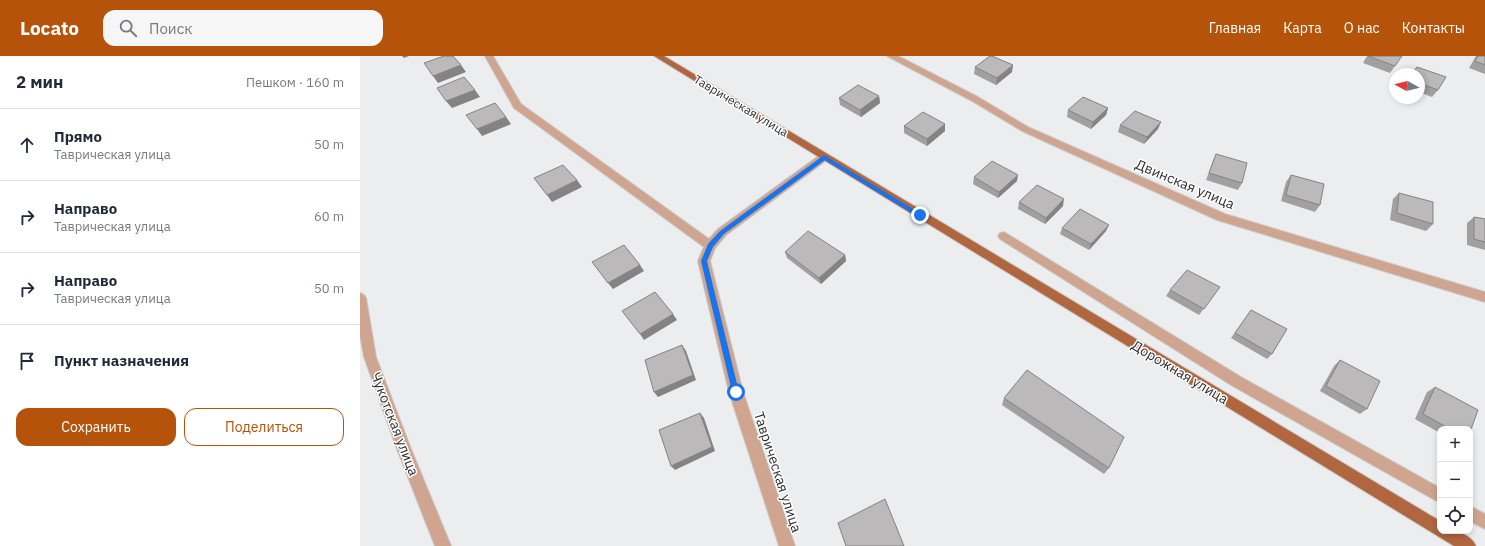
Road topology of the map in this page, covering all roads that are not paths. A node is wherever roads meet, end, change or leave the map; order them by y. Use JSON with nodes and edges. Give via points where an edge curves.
{"nodes":[{"id":1,"x":489,"y":56,"type":"edge"},
{"id":2,"x":658,"y":56,"type":"edge"},
{"id":3,"x":891,"y":56,"type":"edge"},
{"id":4,"x":824,"y":157,"type":"junction"},
{"id":5,"x":920,"y":215,"type":"joint"},
{"id":6,"x":1004,"y":236,"type":"dead end"},
{"id":7,"x":710,"y":246,"type":"junction"},
{"id":8,"x":1485,"y":297,"type":"edge"},
{"id":9,"x":360,"y":298,"type":"edge"},
{"id":10,"x":1437,"y":494,"type":"edge"},
{"id":11,"x":1473,"y":515,"type":"edge"},
{"id":12,"x":1485,"y":522,"type":"edge"},
{"id":13,"x":1437,"y":527,"type":"edge"},
{"id":14,"x":1448,"y":534,"type":"edge"},
{"id":15,"x":443,"y":546,"type":"edge"},
{"id":16,"x":787,"y":546,"type":"edge"},
{"id":17,"x":1468,"y":546,"type":"edge"}],
"edges":[{"from":1,"to":7,"type":"street","via":[[517,106]]},
{"from":2,"to":4,"type":"main road","name":"Таврическая улица"},
{"from":3,"to":8,"type":"street","name":"Двинская улица","via":[[975,99],[1025,129],[1221,217]]},
{"from":4,"to":5,"type":"main road","name":"Таврическая улица"},
{"from":4,"to":7,"type":"street","name":"Таврическая улица","via":[[722,232]]},
{"from":5,"to":13,"type":"main road","name":"Дорожная улица"},
{"from":6,"to":10,"type":"street","via":[[1236,382]]},
{"from":7,"to":16,"type":"street","name":"Таврическая улица","via":[[704,261],[736,392]]},
{"from":9,"to":15,"type":"street","name":"Чукотская улица","via":[[370,357]]},
{"from":11,"to":12,"type":"street"},
{"from":14,"to":17,"type":"main road"}]}
